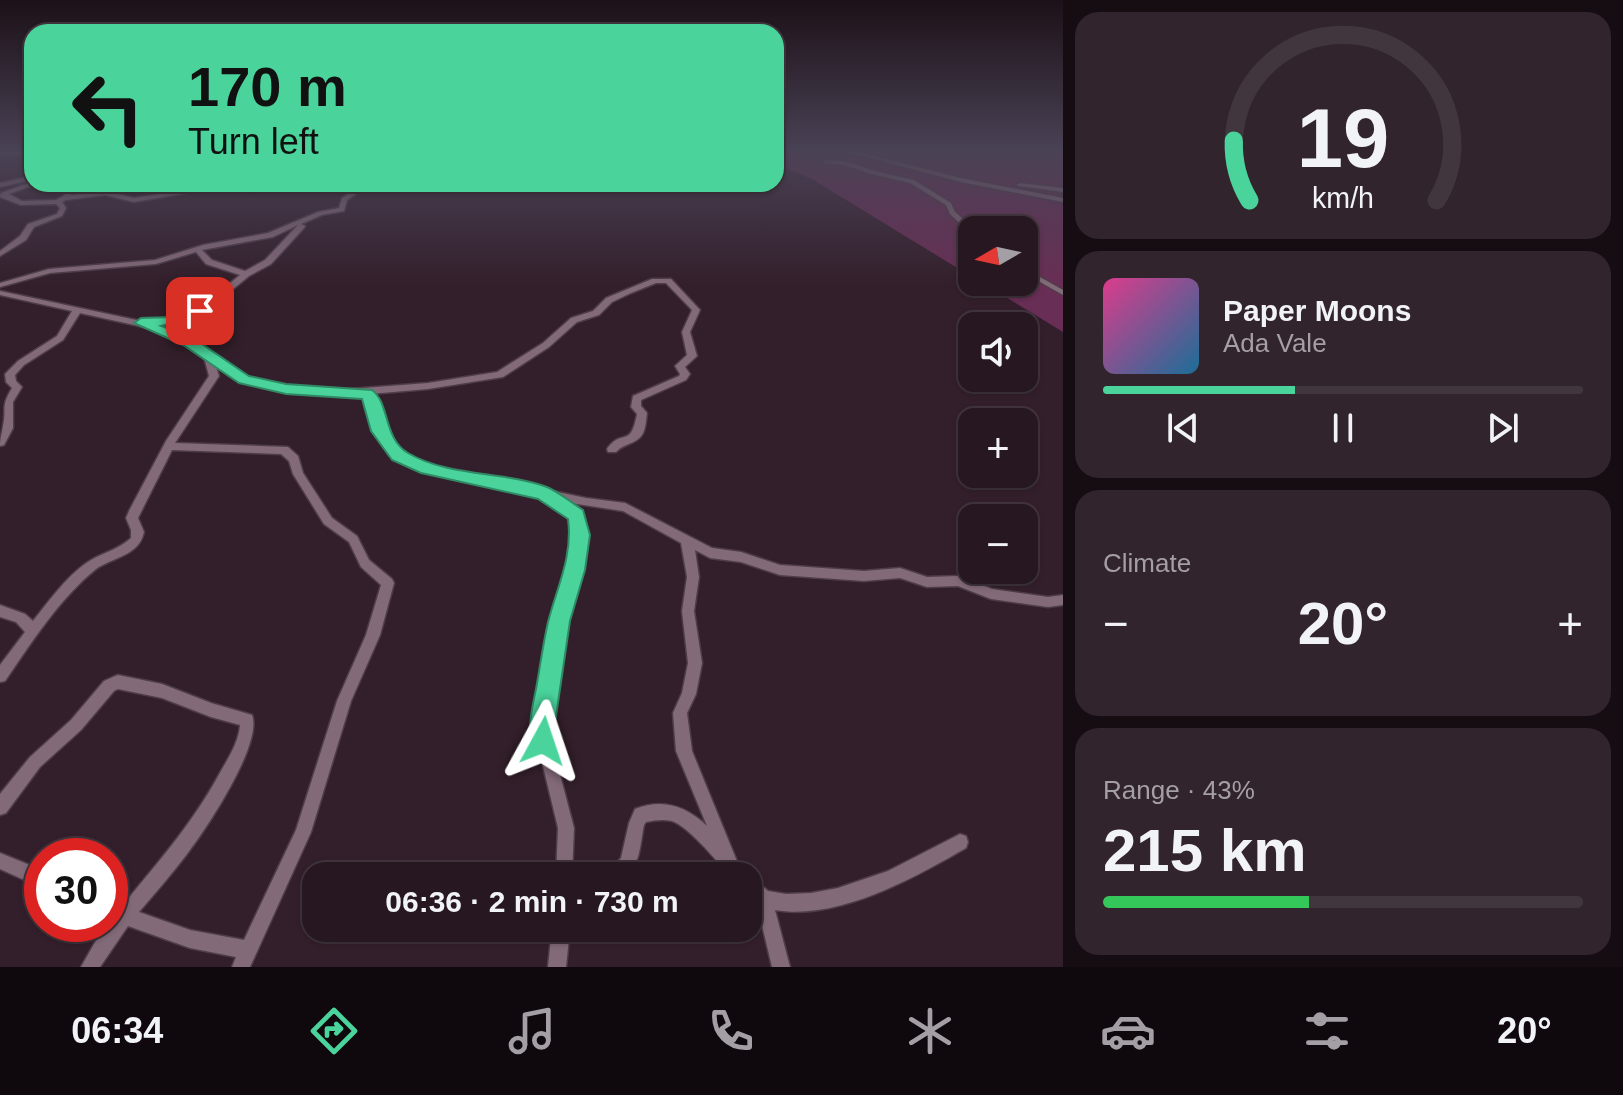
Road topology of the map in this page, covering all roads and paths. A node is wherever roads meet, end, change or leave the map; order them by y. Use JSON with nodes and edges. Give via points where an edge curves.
{"nodes":[{"id":1,"x":8,"y":195,"type":"edge"},
{"id":2,"x":69,"y":195,"type":"edge"},
{"id":3,"x":91,"y":195,"type":"edge"},
{"id":4,"x":116,"y":195,"type":"edge"},
{"id":5,"x":165,"y":195,"type":"edge"},
{"id":6,"x":350,"y":195,"type":"edge"},
{"id":7,"x":935,"y":195,"type":"edge"},
{"id":8,"x":1040,"y":195,"type":"edge"},
{"id":9,"x":67,"y":198,"type":"junction"},
{"id":10,"x":1063,"y":200,"type":"edge"},
{"id":11,"x":58,"y":202,"type":"junction"},
{"id":12,"x":311,"y":218,"type":"junction"},
{"id":13,"x":958,"y":218,"type":"edge"},
{"id":14,"x":197,"y":249,"type":"junction"},
{"id":15,"x":0,"y":254,"type":"edge"},
{"id":16,"x":246,"y":274,"type":"junction"},
{"id":17,"x":1038,"y":278,"type":"edge"},
{"id":18,"x":0,"y":285,"type":"edge"},
{"id":19,"x":0,"y":293,"type":"edge"},
{"id":20,"x":1063,"y":293,"type":"edge"},
{"id":21,"x":78,"y":309,"type":"junction"},
{"id":22,"x":141,"y":323,"type":"junction"},
{"id":23,"x":208,"y":354,"type":"junction"},
{"id":24,"x":354,"y":391,"type":"junction"},
{"id":25,"x":0,"y":442,"type":"edge"},
{"id":26,"x":169,"y":446,"type":"junction"},
{"id":27,"x":612,"y":449,"type":"dead end"},
{"id":28,"x":543,"y":493,"type":"junction"},
{"id":29,"x":687,"y":541,"type":"junction"},
{"id":30,"x":1063,"y":600,"type":"edge"},
{"id":31,"x":0,"y":611,"type":"edge"},
{"id":32,"x":32,"y":634,"type":"junction"},
{"id":33,"x":0,"y":676,"type":"edge"},
{"id":34,"x":0,"y":807,"type":"edge"},
{"id":35,"x":960,"y":842,"type":"dead end"},
{"id":36,"x":0,"y":861,"type":"edge"},
{"id":37,"x":565,"y":862,"type":"edge"},
{"id":38,"x":627,"y":862,"type":"edge"},
{"id":39,"x":726,"y":862,"type":"edge"},
{"id":40,"x":729,"y":862,"type":"edge"},
{"id":41,"x":24,"y":871,"type":"edge"},
{"id":42,"x":764,"y":899,"type":"joint"},
{"id":43,"x":128,"y":902,"type":"edge"},
{"id":44,"x":128,"y":918,"type":"edge"},
{"id":45,"x":102,"y":942,"type":"edge"},
{"id":46,"x":560,"y":942,"type":"edge"},
{"id":47,"x":244,"y":958,"type":"edge"},
{"id":48,"x":90,"y":967,"type":"edge"},
{"id":49,"x":557,"y":967,"type":"edge"},
{"id":50,"x":781,"y":967,"type":"edge"}],
"edges":[{"from":1,"to":11,"type":"street","via":[[19,203]]},
{"from":2,"to":9,"type":"street"},
{"from":3,"to":9,"type":"street"},
{"from":4,"to":5,"type":"street","via":[[134,200]]},
{"from":6,"to":12,"type":"street","via":[[342,210]]},
{"from":7,"to":13,"type":"street"},
{"from":8,"to":10,"type":"street"},
{"from":9,"to":11,"type":"street"},
{"from":11,"to":15,"type":"street","via":[[63,208],[60,215],[32,225]]},
{"from":12,"to":14,"type":"street","via":[[270,235]]},
{"from":12,"to":16,"type":"street","via":[[268,262]]},
{"from":14,"to":16,"type":"street","via":[[207,261]]},
{"from":14,"to":18,"type":"street","via":[[156,262],[49,271]]},
{"from":16,"to":22,"type":"street","via":[[197,313]]},
{"from":17,"to":20,"type":"street"},
{"from":19,"to":21,"type":"street"},
{"from":21,"to":22,"type":"street"},
{"from":21,"to":25,"type":"street","via":[[60,338],[10,374],[17,387],[8,402],[8,428]]},
{"from":22,"to":23,"type":"street"},
{"from":23,"to":24,"type":"street","via":[[244,379],[294,389]]},
{"from":23,"to":26,"type":"street","via":[[214,376]]},
{"from":24,"to":27,"type":"street","via":[[501,374],[609,300],[668,281],[696,310],[686,332],[692,356],[680,366],[683,378],[636,398],[642,413],[638,433]]},
{"from":24,"to":28,"type":"street","via":[[371,398],[380,431],[398,455],[421,467]]},
{"from":26,"to":32,"type":"street","via":[[132,516],[137,538],[91,567]]},
{"from":26,"to":47,"type":"street","via":[[284,450],[328,521],[353,539],[365,563],[388,583],[303,832]]},
{"from":28,"to":29,"type":"street","via":[[625,507]]},
{"from":28,"to":37,"type":"street","via":[[577,516],[580,535],[541,729],[566,828]]},
{"from":29,"to":30,"type":"street","via":[[710,553],[790,572],[900,573],[927,582],[962,582],[991,594]]},
{"from":29,"to":40,"type":"street","via":[[695,663],[680,730]]},
{"from":31,"to":32,"type":"street","via":[[22,618]]},
{"from":32,"to":33,"type":"street"},
{"from":34,"to":43,"type":"street","via":[[35,762],[118,682],[247,720],[238,755],[184,845]]},
{"from":35,"to":42,"type":"street","via":[[885,882],[799,904]]},
{"from":36,"to":41,"type":"street"},
{"from":38,"to":39,"type":"street","via":[[636,821],[659,811],[692,820]]},
{"from":42,"to":50,"type":"street"},
{"from":44,"to":47,"type":"street"},
{"from":45,"to":48,"type":"street"},
{"from":46,"to":49,"type":"street"}]}
